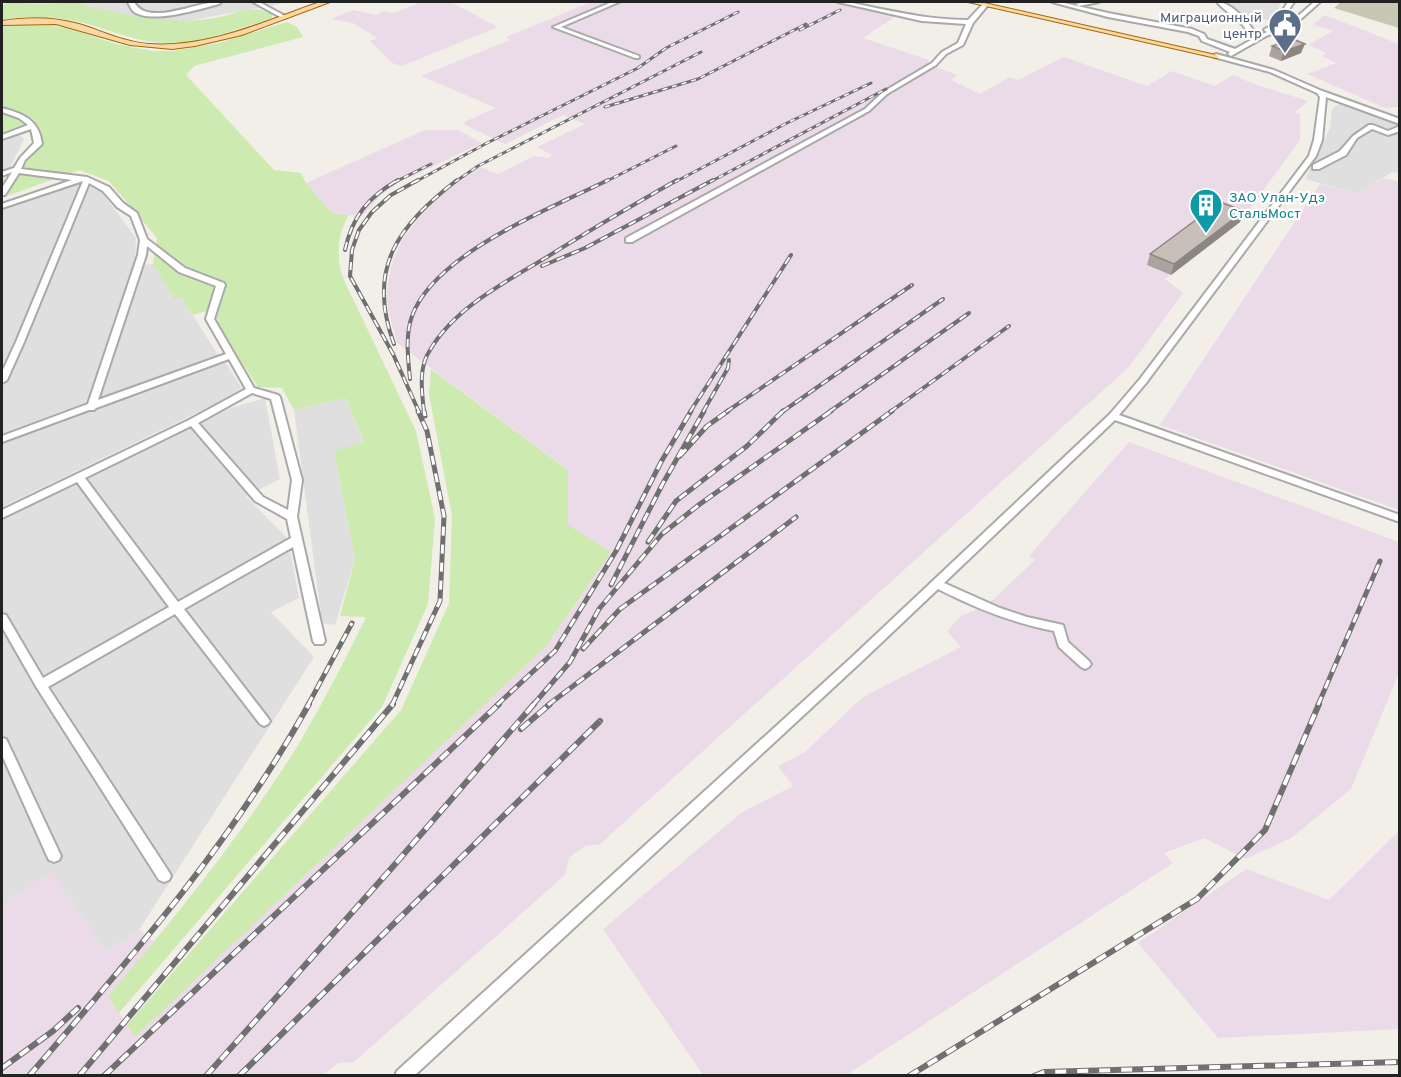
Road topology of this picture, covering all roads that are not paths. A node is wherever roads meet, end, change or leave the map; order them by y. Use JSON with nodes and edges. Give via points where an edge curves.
{"nodes":[{"id":1,"x":131,"y":2,"type":"edge"},
{"id":2,"x":218,"y":2,"type":"edge"},
{"id":3,"x":256,"y":2,"type":"edge"},
{"id":4,"x":277,"y":2,"type":"edge"},
{"id":5,"x":326,"y":2,"type":"edge"},
{"id":6,"x":616,"y":2,"type":"edge"},
{"id":7,"x":841,"y":2,"type":"edge"},
{"id":8,"x":972,"y":2,"type":"edge"},
{"id":9,"x":1055,"y":2,"type":"edge"},
{"id":10,"x":1096,"y":2,"type":"edge"},
{"id":11,"x":1220,"y":2,"type":"edge"},
{"id":12,"x":1290,"y":2,"type":"edge"},
{"id":13,"x":1317,"y":2,"type":"edge"},
{"id":14,"x":985,"y":4,"type":"junction"},
{"id":15,"x":1066,"y":4,"type":"junction"},
{"id":16,"x":1311,"y":7,"type":"junction"},
{"id":17,"x":266,"y":8,"type":"junction"},
{"id":18,"x":284,"y":16,"type":"junction"},
{"id":19,"x":970,"y":22,"type":"junction"},
{"id":20,"x":2,"y":23,"type":"edge"},
{"id":21,"x":1264,"y":35,"type":"junction"},
{"id":22,"x":1255,"y":41,"type":"junction"},
{"id":23,"x":1234,"y":53,"type":"junction"},
{"id":24,"x":1216,"y":56,"type":"junction"},
{"id":25,"x":637,"y":57,"type":"dead end"},
{"id":26,"x":1247,"y":64,"type":"junction"},
{"id":27,"x":1320,"y":92,"type":"junction"},
{"id":28,"x":2,"y":110,"type":"edge"},
{"id":29,"x":1400,"y":122,"type":"edge"},
{"id":30,"x":33,"y":126,"type":"junction"},
{"id":31,"x":1400,"y":128,"type":"edge"},
{"id":32,"x":2,"y":136,"type":"edge"},
{"id":33,"x":1316,"y":167,"type":"dead end"},
{"id":34,"x":17,"y":171,"type":"junction"},
{"id":35,"x":2,"y":174,"type":"edge"},
{"id":36,"x":86,"y":178,"type":"junction"},
{"id":37,"x":2,"y":193,"type":"edge"},
{"id":38,"x":2,"y":206,"type":"edge"},
{"id":39,"x":144,"y":240,"type":"junction"},
{"id":40,"x":629,"y":240,"type":"dead end"},
{"id":41,"x":231,"y":356,"type":"junction"},
{"id":42,"x":2,"y":380,"type":"edge"},
{"id":43,"x":251,"y":390,"type":"junction"},
{"id":44,"x":91,"y":408,"type":"junction"},
{"id":45,"x":1113,"y":416,"type":"junction"},
{"id":46,"x":192,"y":422,"type":"junction"},
{"id":47,"x":2,"y":439,"type":"edge"},
{"id":48,"x":78,"y":476,"type":"junction"},
{"id":49,"x":2,"y":514,"type":"edge"},
{"id":50,"x":292,"y":517,"type":"junction"},
{"id":51,"x":1400,"y":519,"type":"edge"},
{"id":52,"x":297,"y":540,"type":"junction"},
{"id":53,"x":937,"y":584,"type":"junction"},
{"id":54,"x":178,"y":608,"type":"junction"},
{"id":55,"x":2,"y":618,"type":"edge"},
{"id":56,"x":319,"y":641,"type":"dead end"},
{"id":57,"x":1085,"y":664,"type":"dead end"},
{"id":58,"x":41,"y":685,"type":"junction"},
{"id":59,"x":264,"y":721,"type":"dead end"},
{"id":60,"x":2,"y":743,"type":"edge"},
{"id":61,"x":54,"y":856,"type":"dead end"},
{"id":62,"x":164,"y":876,"type":"dead end"},
{"id":63,"x":402,"y":1076,"type":"edge"}],
"edges":[{"from":1,"to":2,"type":"street","via":[[134,11],[148,15]]},
{"from":3,"to":17,"type":"street"},
{"from":4,"to":17,"type":"street"},
{"from":5,"to":18,"type":"main road"},
{"from":6,"to":25,"type":"street","via":[[556,27]]},
{"from":7,"to":19,"type":"street","via":[[938,22]]},
{"from":8,"to":14,"type":"main road"},
{"from":9,"to":15,"type":"street"},
{"from":10,"to":15,"type":"street"},
{"from":11,"to":22,"type":"street","via":[[1254,33]]},
{"from":12,"to":16,"type":"street"},
{"from":12,"to":21,"type":"street","via":[[1276,25]]},
{"from":13,"to":16,"type":"street"},
{"from":14,"to":19,"type":"street"},
{"from":14,"to":24,"type":"main road"},
{"from":15,"to":23,"type":"street","via":[[1190,30]]},
{"from":16,"to":21,"type":"street","via":[[1291,25]]},
{"from":17,"to":18,"type":"street"},
{"from":18,"to":20,"type":"main road","via":[[204,42],[164,47],[133,43],[59,22]]},
{"from":19,"to":40,"type":"street","via":[[961,44],[885,93],[867,110]]},
{"from":21,"to":22,"type":"street"},
{"from":22,"to":23,"type":"street"},
{"from":23,"to":24,"type":"street"},
{"from":23,"to":26,"type":"street"},
{"from":24,"to":26,"type":"street"},
{"from":26,"to":27,"type":"street"},
{"from":27,"to":29,"type":"street"},
{"from":27,"to":45,"type":"street","via":[[1323,97],[1318,140],[1312,156]]},
{"from":28,"to":30,"type":"street","via":[[18,114]]},
{"from":30,"to":32,"type":"street"},
{"from":30,"to":34,"type":"street","via":[[38,144],[24,156]]},
{"from":31,"to":33,"type":"street","via":[[1388,132],[1371,126],[1354,137],[1338,156]]},
{"from":34,"to":35,"type":"street"},
{"from":34,"to":36,"type":"street"},
{"from":34,"to":37,"type":"street"},
{"from":36,"to":38,"type":"street"},
{"from":36,"to":39,"type":"street","via":[[106,189],[134,216]]},
{"from":36,"to":42,"type":"street"},
{"from":39,"to":41,"type":"street","via":[[182,270],[220,285],[210,319]]},
{"from":39,"to":44,"type":"street"},
{"from":41,"to":43,"type":"street"},
{"from":41,"to":44,"type":"street"},
{"from":43,"to":46,"type":"street"},
{"from":43,"to":50,"type":"street","via":[[275,397],[297,480]]},
{"from":44,"to":47,"type":"street"},
{"from":45,"to":51,"type":"street"},
{"from":45,"to":53,"type":"street"},
{"from":46,"to":48,"type":"street"},
{"from":46,"to":50,"type":"street","via":[[259,499]]},
{"from":48,"to":49,"type":"street"},
{"from":48,"to":54,"type":"street","via":[[123,541]]},
{"from":50,"to":52,"type":"street"},
{"from":52,"to":54,"type":"street"},
{"from":52,"to":56,"type":"street"},
{"from":53,"to":57,"type":"street","via":[[1030,623],[1059,628],[1063,644]]},
{"from":53,"to":63,"type":"street"},
{"from":54,"to":58,"type":"street"},
{"from":54,"to":59,"type":"street"},
{"from":55,"to":58,"type":"street"},
{"from":58,"to":62,"type":"street"},
{"from":60,"to":61,"type":"street"}]}
